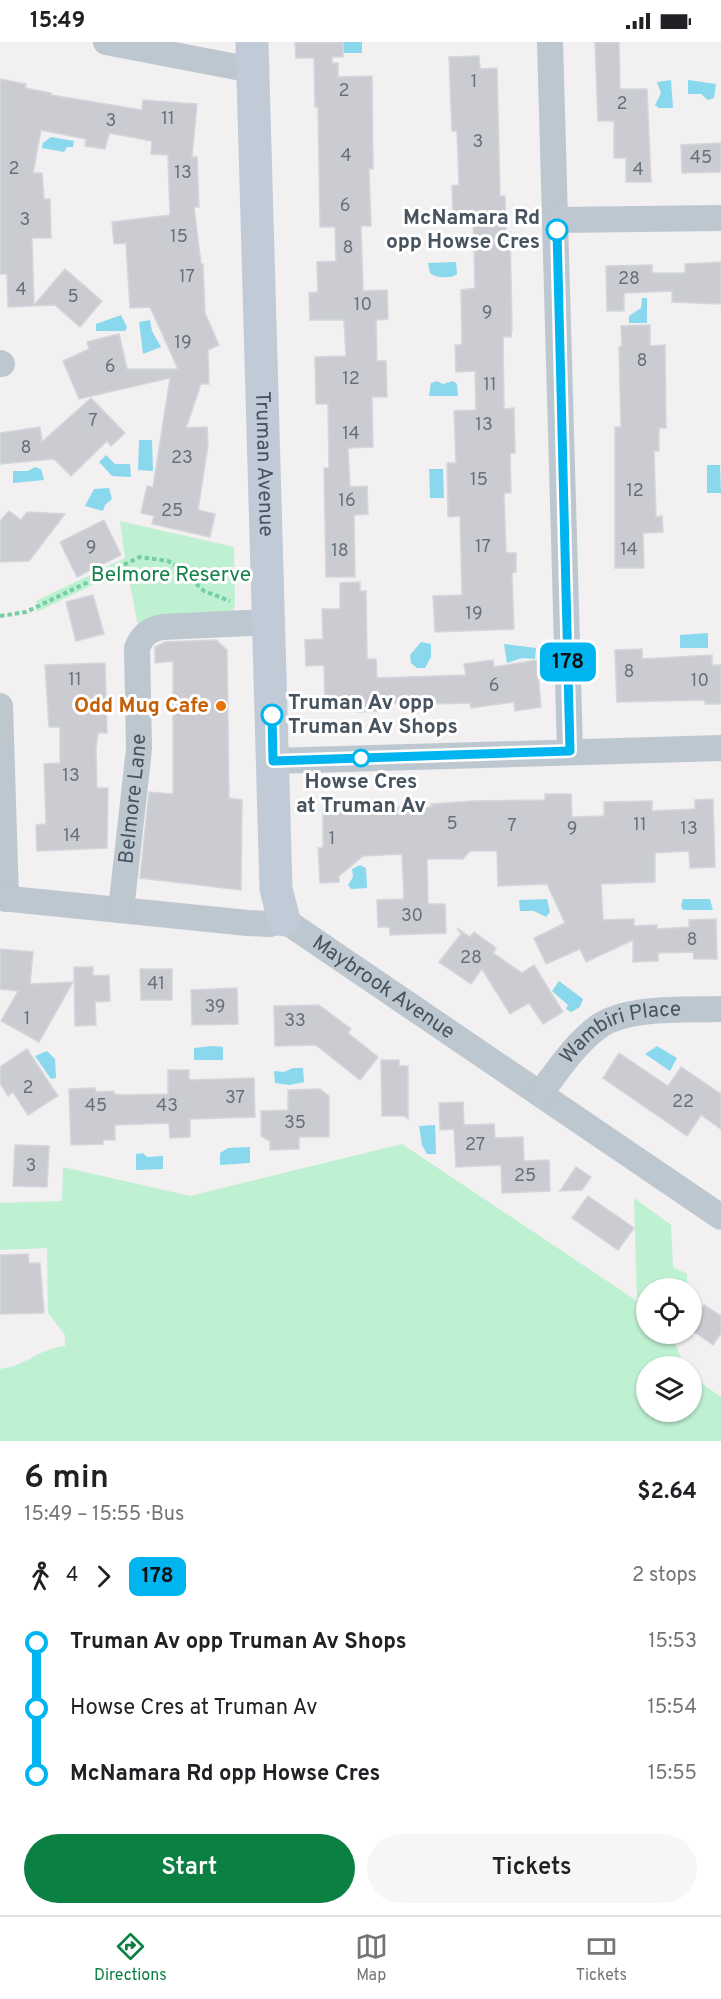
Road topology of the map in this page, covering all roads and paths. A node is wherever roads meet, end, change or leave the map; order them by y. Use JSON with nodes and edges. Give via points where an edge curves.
{"nodes":[{"id":1,"x":106,"y":42,"type":"edge"},
{"id":2,"x":550,"y":42,"type":"edge"},
{"id":3,"x":252,"y":56,"type":"edge"},
{"id":4,"x":721,"y":218,"type":"edge"},
{"id":5,"x":556,"y":220,"type":"junction"},
{"id":6,"x":235,"y":604,"type":"dead end"},
{"id":7,"x":0,"y":616,"type":"edge"},
{"id":8,"x":268,"y":622,"type":"junction"},
{"id":9,"x":0,"y":706,"type":"edge"},
{"id":10,"x":721,"y":748,"type":"edge"},
{"id":11,"x":570,"y":751,"type":"junction"},
{"id":12,"x":273,"y":761,"type":"junction"},
{"id":13,"x":3,"y":898,"type":"edge"},
{"id":14,"x":121,"y":910,"type":"junction"},
{"id":15,"x":284,"y":920,"type":"junction"},
{"id":16,"x":721,"y":1009,"type":"edge"},
{"id":17,"x":540,"y":1094,"type":"junction"},
{"id":18,"x":721,"y":1217,"type":"edge"}],
"edges":[{"from":1,"to":3,"type":"street"},
{"from":2,"to":5,"type":"street"},
{"from":3,"to":8,"type":"street","name":"Truman Avenue"},
{"from":4,"to":5,"type":"street"},
{"from":5,"to":11,"type":"street"},
{"from":6,"to":7,"type":"path","via":[[204,591],[168,561],[140,557],[26,612]]},
{"from":8,"to":12,"type":"street","name":"Truman Avenue"},
{"from":8,"to":14,"type":"street","name":"Belmore Lane","via":[[163,627],[147,632],[140,640],[139,748]]},
{"from":9,"to":13,"type":"street"},
{"from":10,"to":11,"type":"street"},
{"from":11,"to":12,"type":"street"},
{"from":12,"to":15,"type":"street","name":"Truman Avenue","via":[[276,889]]},
{"from":13,"to":14,"type":"street"},
{"from":14,"to":15,"type":"street","via":[[248,923]]},
{"from":15,"to":17,"type":"street","name":"Maybrook Avenue"},
{"from":16,"to":17,"type":"street","name":"Wambiri Place","via":[[657,1011],[599,1026]]},
{"from":17,"to":18,"type":"street","name":"Maybrook Avenue"}]}
